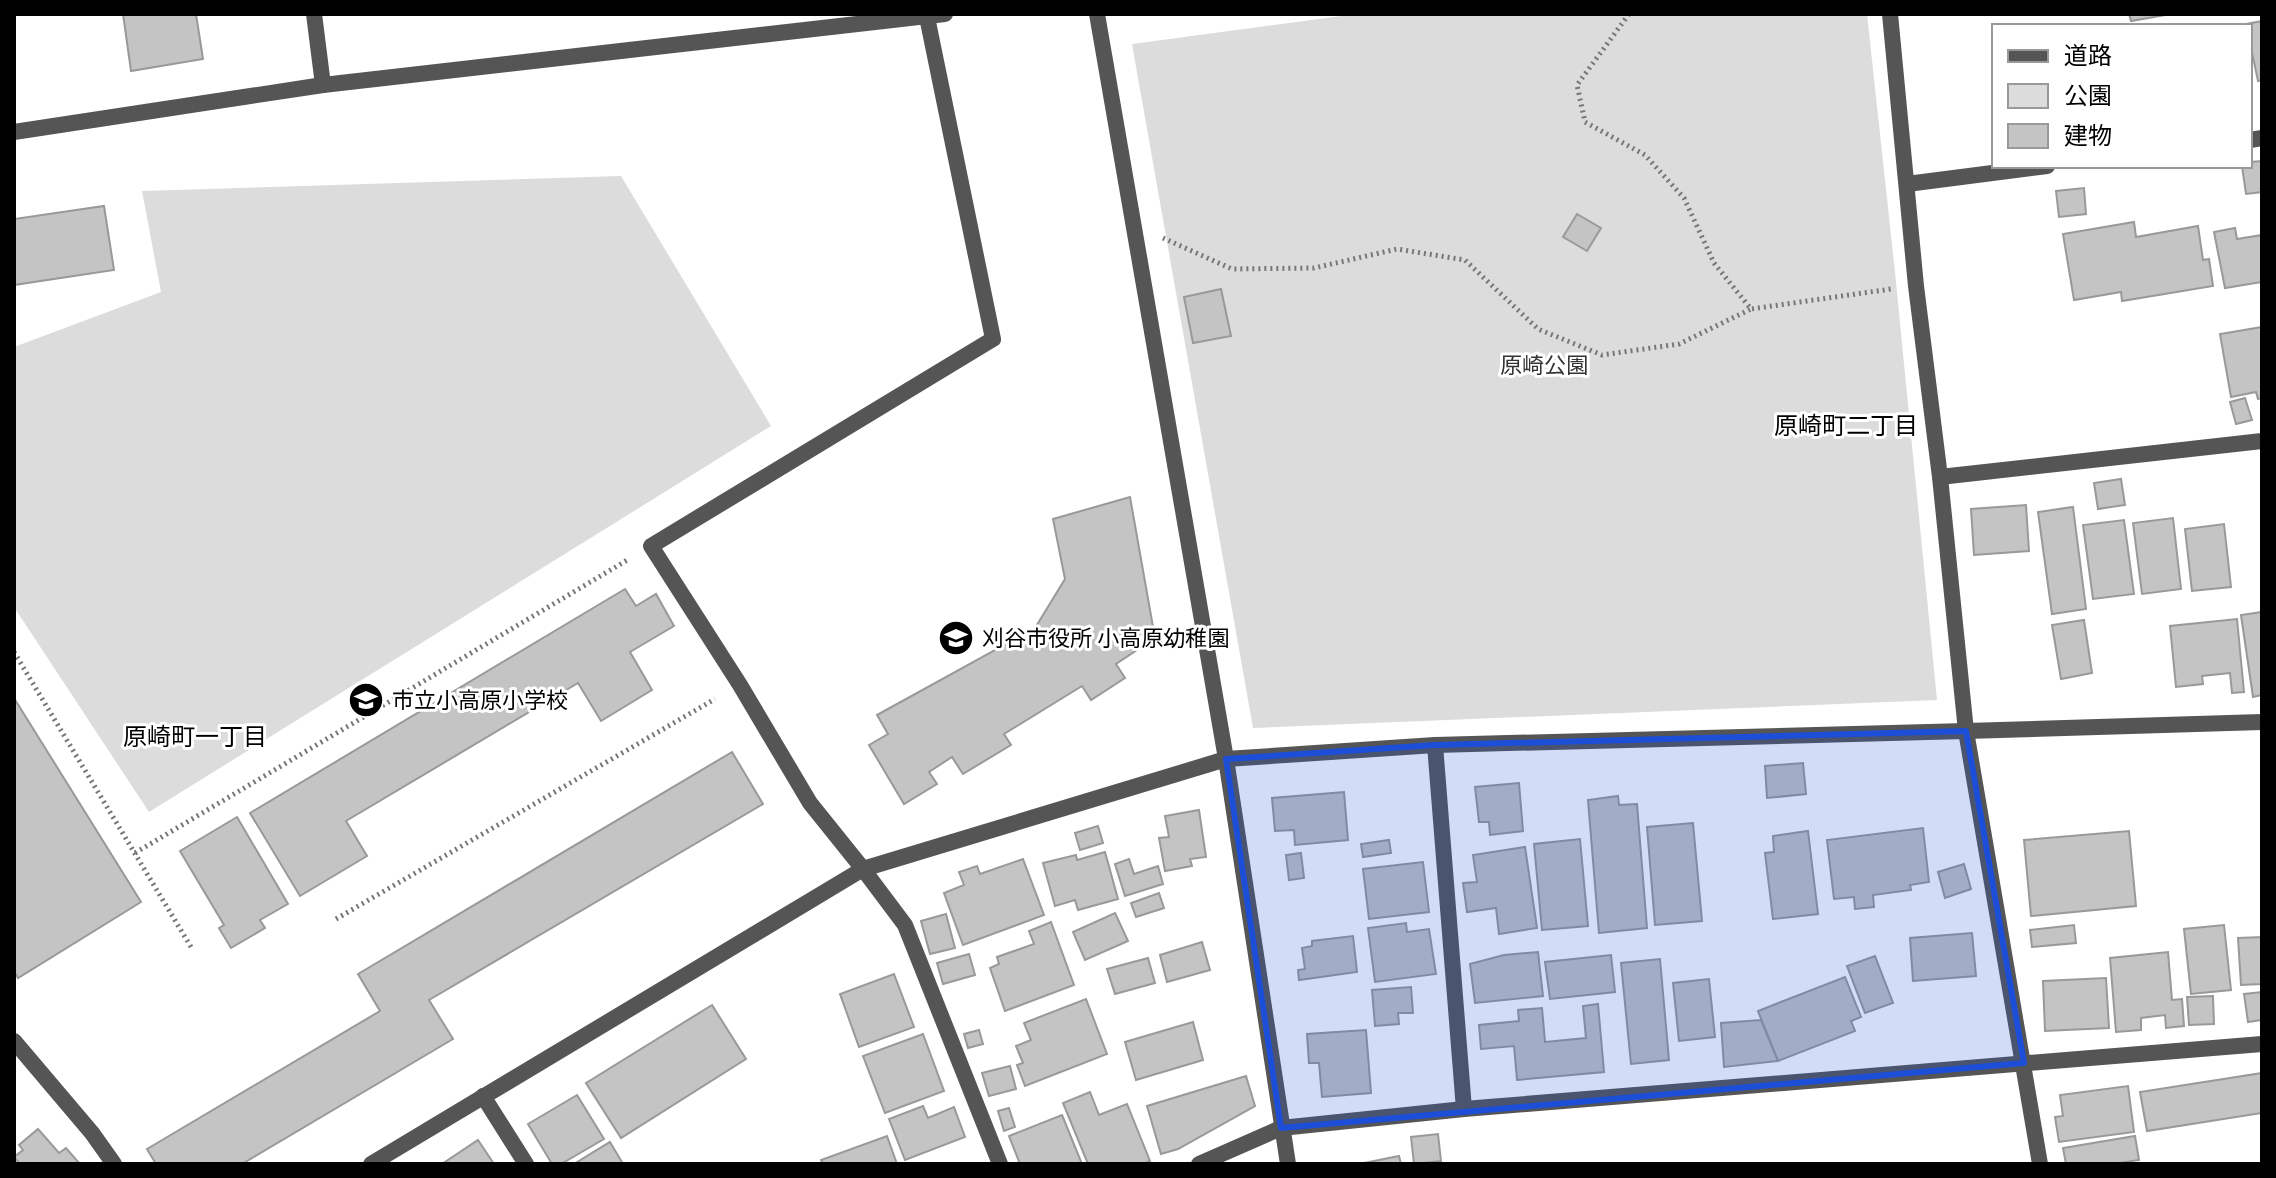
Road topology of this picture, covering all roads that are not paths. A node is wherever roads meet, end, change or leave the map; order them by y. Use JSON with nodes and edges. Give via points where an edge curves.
{"nodes":[{"id":1,"x":314,"y":14,"type":"edge"},
{"id":2,"x":945,"y":14,"type":"edge"},
{"id":3,"x":1097,"y":14,"type":"edge"},
{"id":4,"x":1890,"y":14,"type":"edge"},
{"id":5,"x":927,"y":17,"type":"junction"},
{"id":6,"x":323,"y":85,"type":"junction"},
{"id":7,"x":14,"y":132,"type":"edge"},
{"id":8,"x":2031,"y":168,"type":"edge"},
{"id":9,"x":1907,"y":184,"type":"junction"},
{"id":10,"x":2262,"y":441,"type":"edge"},
{"id":11,"x":1940,"y":477,"type":"junction"},
{"id":12,"x":2262,"y":722,"type":"edge"},
{"id":13,"x":1966,"y":731,"type":"junction"},
{"id":14,"x":1435,"y":745,"type":"junction"},
{"id":15,"x":1226,"y":759,"type":"junction"},
{"id":16,"x":863,"y":869,"type":"junction"},
{"id":17,"x":14,"y":1041,"type":"edge"},
{"id":18,"x":2262,"y":1044,"type":"edge"},
{"id":19,"x":2024,"y":1063,"type":"junction"},
{"id":20,"x":483,"y":1096,"type":"junction"},
{"id":21,"x":1464,"y":1109,"type":"junction"},
{"id":22,"x":1281,"y":1128,"type":"junction"},
{"id":23,"x":114,"y":1164,"type":"edge"},
{"id":24,"x":371,"y":1164,"type":"edge"},
{"id":25,"x":526,"y":1164,"type":"edge"},
{"id":26,"x":1000,"y":1164,"type":"edge"},
{"id":27,"x":1199,"y":1164,"type":"edge"},
{"id":28,"x":1288,"y":1164,"type":"edge"},
{"id":29,"x":2040,"y":1164,"type":"edge"}],
"edges":[{"from":1,"to":6,"type":"street"},
{"from":2,"to":5,"type":"street"},
{"from":3,"to":15,"type":"street"},
{"from":4,"to":9,"type":"street"},
{"from":5,"to":6,"type":"street"},
{"from":5,"to":16,"type":"street","via":[[993,339],[651,546],[810,803]]},
{"from":6,"to":7,"type":"street"},
{"from":8,"to":9,"type":"street"},
{"from":9,"to":11,"type":"street"},
{"from":10,"to":11,"type":"street"},
{"from":11,"to":13,"type":"street"},
{"from":12,"to":13,"type":"street"},
{"from":13,"to":14,"type":"street"},
{"from":13,"to":19,"type":"street"},
{"from":14,"to":15,"type":"street"},
{"from":14,"to":21,"type":"street"},
{"from":15,"to":16,"type":"street"},
{"from":15,"to":22,"type":"street"},
{"from":16,"to":20,"type":"street"},
{"from":16,"to":26,"type":"street","via":[[905,925]]},
{"from":17,"to":23,"type":"street"},
{"from":18,"to":19,"type":"street"},
{"from":19,"to":21,"type":"street"},
{"from":19,"to":29,"type":"street"},
{"from":20,"to":24,"type":"street"},
{"from":20,"to":25,"type":"street"},
{"from":21,"to":22,"type":"street"},
{"from":22,"to":27,"type":"street"},
{"from":22,"to":28,"type":"street"}]}
